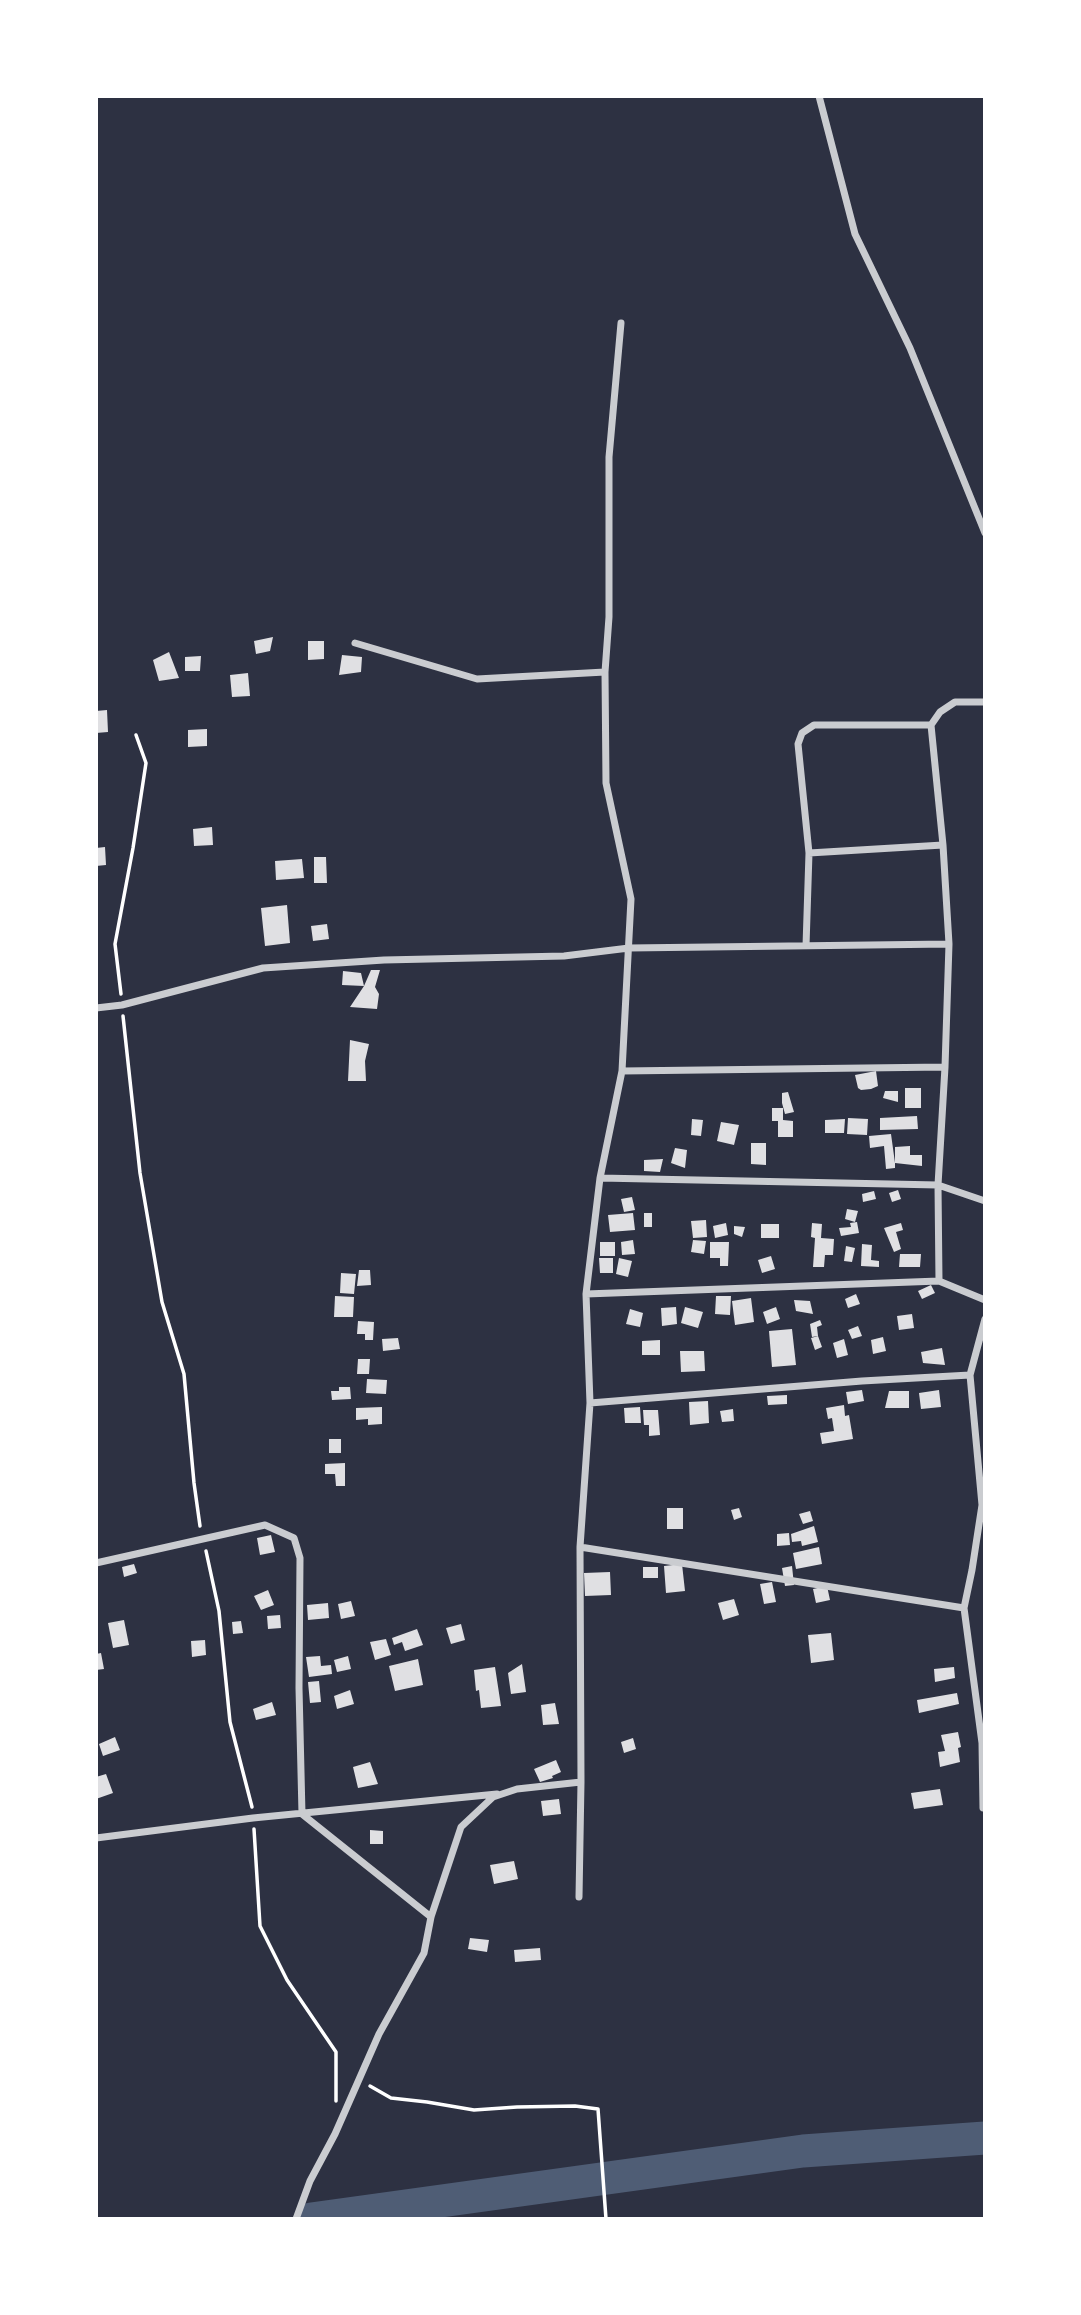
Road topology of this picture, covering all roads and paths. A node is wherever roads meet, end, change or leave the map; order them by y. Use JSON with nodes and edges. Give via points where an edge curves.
{"nodes":[{"id":1,"x":819,"y":96,"type":"edge"},
{"id":2,"x":621,"y":323,"type":"dead end"},
{"id":3,"x":985,"y":533,"type":"edge"},
{"id":4,"x":355,"y":643,"type":"dead end"},
{"id":5,"x":605,"y":672,"type":"junction"},
{"id":6,"x":985,"y":702,"type":"edge"},
{"id":7,"x":931,"y":725,"type":"junction"},
{"id":8,"x":136,"y":735,"type":"dead end"},
{"id":9,"x":943,"y":845,"type":"junction"},
{"id":10,"x":809,"y":853,"type":"junction"},
{"id":11,"x":948,"y":944,"type":"junction"},
{"id":12,"x":806,"y":946,"type":"junction"},
{"id":13,"x":629,"y":948,"type":"junction"},
{"id":14,"x":122,"y":1005,"type":"junction"},
{"id":15,"x":96,"y":1008,"type":"edge"},
{"id":16,"x":946,"y":1067,"type":"junction"},
{"id":17,"x":622,"y":1070,"type":"junction"},
{"id":18,"x":600,"y":1178,"type":"junction"},
{"id":19,"x":938,"y":1185,"type":"junction"},
{"id":20,"x":985,"y":1201,"type":"edge"},
{"id":21,"x":939,"y":1281,"type":"junction"},
{"id":22,"x":586,"y":1294,"type":"junction"},
{"id":23,"x":985,"y":1300,"type":"edge"},
{"id":24,"x":985,"y":1319,"type":"edge"},
{"id":25,"x":970,"y":1375,"type":"junction"},
{"id":26,"x":590,"y":1404,"type":"junction"},
{"id":27,"x":203,"y":1538,"type":"junction"},
{"id":28,"x":580,"y":1547,"type":"junction"},
{"id":29,"x":96,"y":1563,"type":"edge"},
{"id":30,"x":964,"y":1608,"type":"junction"},
{"id":31,"x":581,"y":1782,"type":"junction"},
{"id":32,"x":501,"y":1794,"type":"junction"},
{"id":33,"x":983,"y":1808,"type":"dead end"},
{"id":34,"x":302,"y":1814,"type":"junction"},
{"id":35,"x":253,"y":1818,"type":"junction"},
{"id":36,"x":96,"y":1838,"type":"edge"},
{"id":37,"x":579,"y":1897,"type":"dead end"},
{"id":38,"x":431,"y":1917,"type":"junction"},
{"id":39,"x":359,"y":2080,"type":"junction"},
{"id":40,"x":335,"y":2107,"type":"dead end"},
{"id":41,"x":296,"y":2219,"type":"edge"},
{"id":42,"x":606,"y":2219,"type":"edge"}],
"edges":[{"from":1,"to":3,"type":"street","via":[[855,234],[909,348]]},
{"from":2,"to":5,"type":"street","via":[[609,457]]},
{"from":4,"to":5,"type":"street","via":[[477,679]]},
{"from":5,"to":13,"type":"street","via":[[606,783],[631,899]]},
{"from":6,"to":7,"type":"street","via":[[955,702]]},
{"from":7,"to":9,"type":"street"},
{"from":7,"to":10,"type":"street","via":[[814,725],[802,733],[798,744]]},
{"from":8,"to":14,"type":"path","via":[[146,763],[115,944]]},
{"from":9,"to":10,"type":"street"},
{"from":9,"to":11,"type":"street"},
{"from":10,"to":12,"type":"street"},
{"from":11,"to":12,"type":"street"},
{"from":11,"to":16,"type":"street"},
{"from":12,"to":13,"type":"street"},
{"from":13,"to":14,"type":"street","via":[[564,956],[263,968]]},
{"from":13,"to":17,"type":"street"},
{"from":14,"to":15,"type":"street"},
{"from":14,"to":27,"type":"path","via":[[141,1172],[162,1302],[184,1374]]},
{"from":16,"to":17,"type":"street"},
{"from":16,"to":19,"type":"street"},
{"from":17,"to":18,"type":"street"},
{"from":18,"to":19,"type":"street"},
{"from":18,"to":22,"type":"street"},
{"from":19,"to":20,"type":"street"},
{"from":19,"to":21,"type":"street"},
{"from":21,"to":22,"type":"street"},
{"from":21,"to":23,"type":"street"},
{"from":22,"to":26,"type":"street"},
{"from":24,"to":25,"type":"street"},
{"from":25,"to":26,"type":"street"},
{"from":25,"to":30,"type":"street","via":[[982,1505]]},
{"from":26,"to":28,"type":"street"},
{"from":27,"to":29,"type":"street"},
{"from":27,"to":34,"type":"street","via":[[265,1525],[294,1538],[300,1558]]},
{"from":27,"to":35,"type":"path","via":[[219,1611],[230,1722]]},
{"from":28,"to":30,"type":"street"},
{"from":28,"to":31,"type":"street"},
{"from":30,"to":33,"type":"street","via":[[982,1743]]},
{"from":31,"to":32,"type":"street"},
{"from":31,"to":37,"type":"street"},
{"from":32,"to":34,"type":"street"},
{"from":32,"to":38,"type":"street","via":[[461,1828]]},
{"from":34,"to":35,"type":"street"},
{"from":34,"to":38,"type":"street"},
{"from":35,"to":36,"type":"street"},
{"from":35,"to":40,"type":"path","via":[[260,1926],[287,1980],[336,2052]]},
{"from":38,"to":39,"type":"street","via":[[425,1953]]},
{"from":39,"to":41,"type":"street"},
{"from":39,"to":42,"type":"path","via":[[391,2098],[474,2110],[598,2109]]}]}
